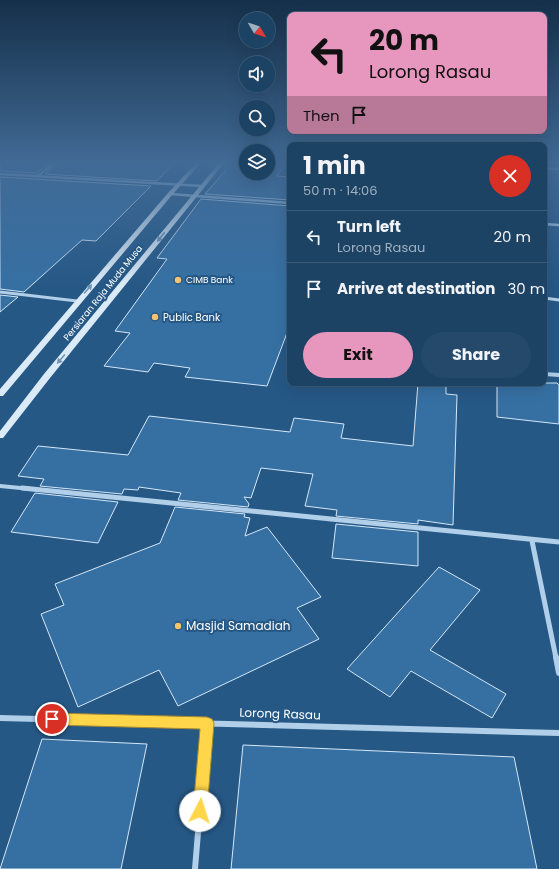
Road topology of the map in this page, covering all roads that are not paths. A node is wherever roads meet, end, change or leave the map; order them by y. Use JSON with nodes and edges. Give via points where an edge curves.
{"nodes":[{"id":1,"x":162,"y":204,"type":"edge"},
{"id":2,"x":188,"y":204,"type":"edge"},
{"id":3,"x":547,"y":224,"type":"edge"},
{"id":4,"x":559,"y":225,"type":"edge"},
{"id":5,"x":0,"y":292,"type":"edge"},
{"id":6,"x":547,"y":298,"type":"edge"},
{"id":7,"x":559,"y":300,"type":"edge"},
{"id":8,"x":78,"y":301,"type":"junction"},
{"id":9,"x":547,"y":374,"type":"edge"},
{"id":10,"x":559,"y":375,"type":"edge"},
{"id":11,"x":0,"y":394,"type":"edge"},
{"id":12,"x":0,"y":436,"type":"edge"},
{"id":13,"x":0,"y":486,"type":"edge"},
{"id":14,"x":532,"y":541,"type":"junction"},
{"id":15,"x":559,"y":542,"type":"edge"},
{"id":16,"x":559,"y":673,"type":"edge"},
{"id":17,"x":0,"y":718,"type":"edge"},
{"id":18,"x":207,"y":723,"type":"junction"},
{"id":19,"x":559,"y":733,"type":"edge"},
{"id":20,"x":195,"y":869,"type":"edge"}],
"edges":[{"from":8,"to":1,"type":"main road","name":"Persiaran Raja Muda Musa","one_way":true},
{"from":2,"to":12,"type":"main road","name":"Persiaran Raja Muda Musa","one_way":true},
{"from":3,"to":4,"type":"street"},
{"from":5,"to":8,"type":"street"},
{"from":6,"to":7,"type":"street"},
{"from":8,"to":11,"type":"main road","name":"Persiaran Raja Muda Musa"},
{"from":9,"to":10,"type":"street"},
{"from":13,"to":14,"type":"street"},
{"from":14,"to":15,"type":"street"},
{"from":14,"to":16,"type":"street"},
{"from":17,"to":18,"type":"street","name":"Lorong Rasau"},
{"from":18,"to":19,"type":"street","name":"Lorong Rasau"},
{"from":18,"to":20,"type":"street"}]}
